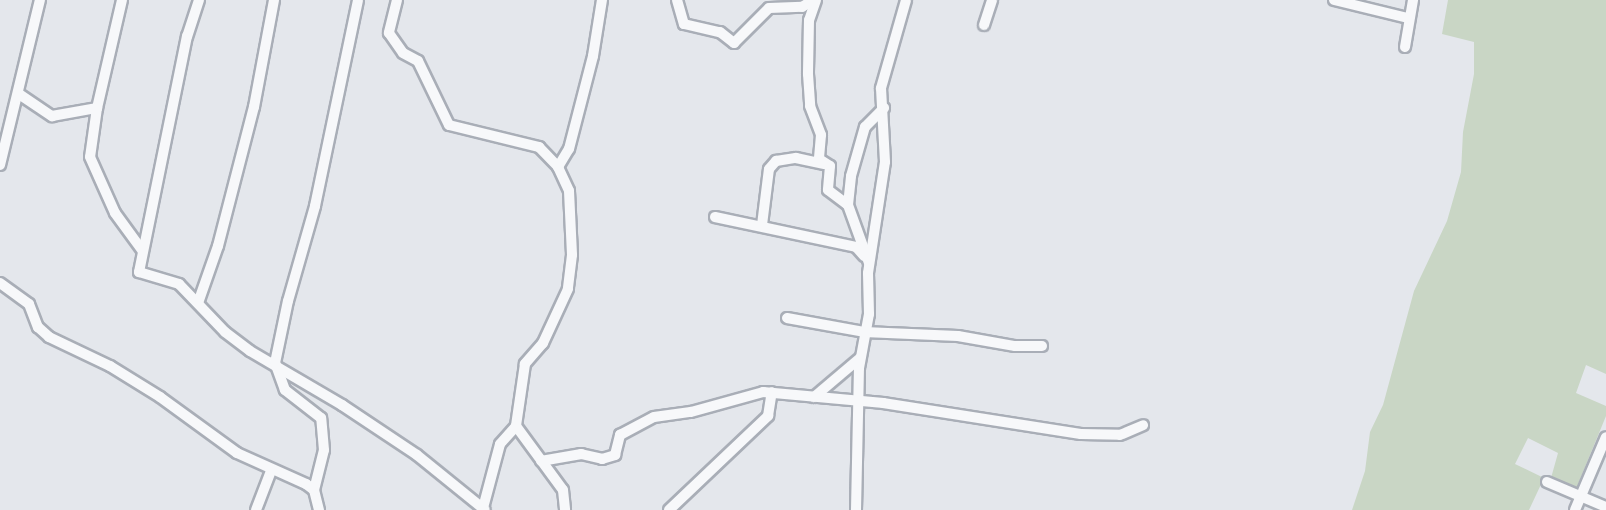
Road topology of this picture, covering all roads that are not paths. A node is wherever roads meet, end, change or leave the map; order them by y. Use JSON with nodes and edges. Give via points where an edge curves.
{"nodes":[{"id":1,"x":40,"y":0,"type":"edge"},
{"id":2,"x":122,"y":0,"type":"edge"},
{"id":3,"x":199,"y":0,"type":"edge"},
{"id":4,"x":274,"y":0,"type":"edge"},
{"id":5,"x":358,"y":0,"type":"edge"},
{"id":6,"x":397,"y":0,"type":"edge"},
{"id":7,"x":602,"y":0,"type":"edge"},
{"id":8,"x":677,"y":0,"type":"edge"},
{"id":9,"x":814,"y":0,"type":"edge"},
{"id":10,"x":906,"y":0,"type":"edge"},
{"id":11,"x":992,"y":0,"type":"edge"},
{"id":12,"x":1334,"y":0,"type":"edge"},
{"id":13,"x":1413,"y":0,"type":"edge"},
{"id":14,"x":1408,"y":18,"type":"junction"},
{"id":15,"x":984,"y":25,"type":"dead end"},
{"id":16,"x":1405,"y":47,"type":"dead end"},
{"id":17,"x":19,"y":94,"type":"junction"},
{"id":18,"x":97,"y":108,"type":"junction"},
{"id":19,"x":884,"y":108,"type":"junction"},
{"id":20,"x":0,"y":165,"type":"edge"},
{"id":21,"x":830,"y":166,"type":"junction"},
{"id":22,"x":558,"y":167,"type":"junction"},
{"id":23,"x":848,"y":205,"type":"junction"},
{"id":24,"x":715,"y":217,"type":"dead end"},
{"id":25,"x":762,"y":225,"type":"junction"},
{"id":26,"x":142,"y":250,"type":"junction"},
{"id":27,"x":869,"y":264,"type":"junction"},
{"id":28,"x":0,"y":283,"type":"edge"},
{"id":29,"x":198,"y":303,"type":"junction"},
{"id":30,"x":787,"y":318,"type":"dead end"},
{"id":31,"x":864,"y":332,"type":"junction"},
{"id":32,"x":1042,"y":346,"type":"dead end"},
{"id":33,"x":860,"y":358,"type":"junction"},
{"id":34,"x":275,"y":363,"type":"junction"},
{"id":35,"x":771,"y":392,"type":"junction"},
{"id":36,"x":814,"y":397,"type":"junction"},
{"id":37,"x":859,"y":400,"type":"junction"},
{"id":38,"x":1143,"y":425,"type":"dead end"},
{"id":39,"x":516,"y":426,"type":"junction"},
{"id":40,"x":1606,"y":437,"type":"edge"},
{"id":41,"x":541,"y":461,"type":"junction"},
{"id":42,"x":271,"y":471,"type":"junction"},
{"id":43,"x":1547,"y":482,"type":"dead end"},
{"id":44,"x":314,"y":490,"type":"junction"},
{"id":45,"x":1581,"y":497,"type":"junction"},
{"id":46,"x":1606,"y":507,"type":"edge"},
{"id":47,"x":484,"y":509,"type":"edge"},
{"id":48,"x":256,"y":510,"type":"edge"},
{"id":49,"x":319,"y":510,"type":"edge"},
{"id":50,"x":565,"y":510,"type":"edge"},
{"id":51,"x":669,"y":510,"type":"edge"},
{"id":52,"x":856,"y":510,"type":"edge"},
{"id":53,"x":1575,"y":510,"type":"edge"}],
"edges":[{"from":1,"to":17,"type":"street"},
{"from":2,"to":18,"type":"street"},
{"from":3,"to":26,"type":"street","via":[[187,36]]},
{"from":4,"to":29,"type":"street","via":[[254,107],[218,246]]},
{"from":5,"to":34,"type":"street","via":[[315,206]]},
{"from":6,"to":22,"type":"street","via":[[389,33],[403,52],[418,61],[449,125],[539,147]]},
{"from":7,"to":22,"type":"street","via":[[593,56],[569,149]]},
{"from":8,"to":9,"type":"street","via":[[684,24],[720,32],[734,43],[769,8],[801,7]]},
{"from":9,"to":21,"type":"street","via":[[809,20],[810,106],[821,135],[819,159]]},
{"from":10,"to":19,"type":"street","via":[[881,88]]},
{"from":11,"to":15,"type":"street"},
{"from":12,"to":14,"type":"street"},
{"from":13,"to":14,"type":"street"},
{"from":14,"to":16,"type":"street"},
{"from":17,"to":18,"type":"street","via":[[52,116]]},
{"from":17,"to":20,"type":"street"},
{"from":18,"to":26,"type":"street","via":[[92,166],[115,213]]},
{"from":19,"to":23,"type":"street","via":[[865,127],[851,176]]},
{"from":19,"to":27,"type":"street","via":[[885,162]]},
{"from":21,"to":23,"type":"street","via":[[828,190]]},
{"from":21,"to":25,"type":"street","via":[[796,158],[776,161],[769,169]]},
{"from":22,"to":39,"type":"street","via":[[569,191],[572,255],[568,289],[543,343],[525,364]]},
{"from":23,"to":27,"type":"street"},
{"from":24,"to":25,"type":"street"},
{"from":25,"to":27,"type":"street","via":[[856,247]]},
{"from":26,"to":29,"type":"street","via":[[139,272],[172,280]]},
{"from":27,"to":31,"type":"street","via":[[871,303]]},
{"from":28,"to":42,"type":"street","via":[[29,304],[39,327],[50,337],[110,366],[237,453]]},
{"from":29,"to":34,"type":"street","via":[[225,332]]},
{"from":30,"to":31,"type":"street"},
{"from":31,"to":32,"type":"street","via":[[958,336],[1015,346]]},
{"from":31,"to":33,"type":"street"},
{"from":33,"to":36,"type":"street"},
{"from":33,"to":37,"type":"street"},
{"from":34,"to":44,"type":"street","via":[[285,390],[321,418],[324,450]]},
{"from":34,"to":47,"type":"street","via":[[417,455]]},
{"from":35,"to":36,"type":"street"},
{"from":35,"to":41,"type":"street","via":[[654,417],[620,435],[615,455],[602,459],[580,454]]},
{"from":35,"to":51,"type":"street","via":[[768,416]]},
{"from":36,"to":37,"type":"street"},
{"from":37,"to":38,"type":"street","via":[[1081,434],[1120,435]]},
{"from":37,"to":52,"type":"street"},
{"from":39,"to":41,"type":"street"},
{"from":39,"to":47,"type":"street","via":[[500,444]]},
{"from":40,"to":45,"type":"street"},
{"from":41,"to":50,"type":"street","via":[[563,490]]},
{"from":42,"to":44,"type":"street"},
{"from":42,"to":48,"type":"street"},
{"from":43,"to":45,"type":"street"},
{"from":44,"to":49,"type":"street"},
{"from":45,"to":46,"type":"street"},
{"from":45,"to":53,"type":"street"}]}
